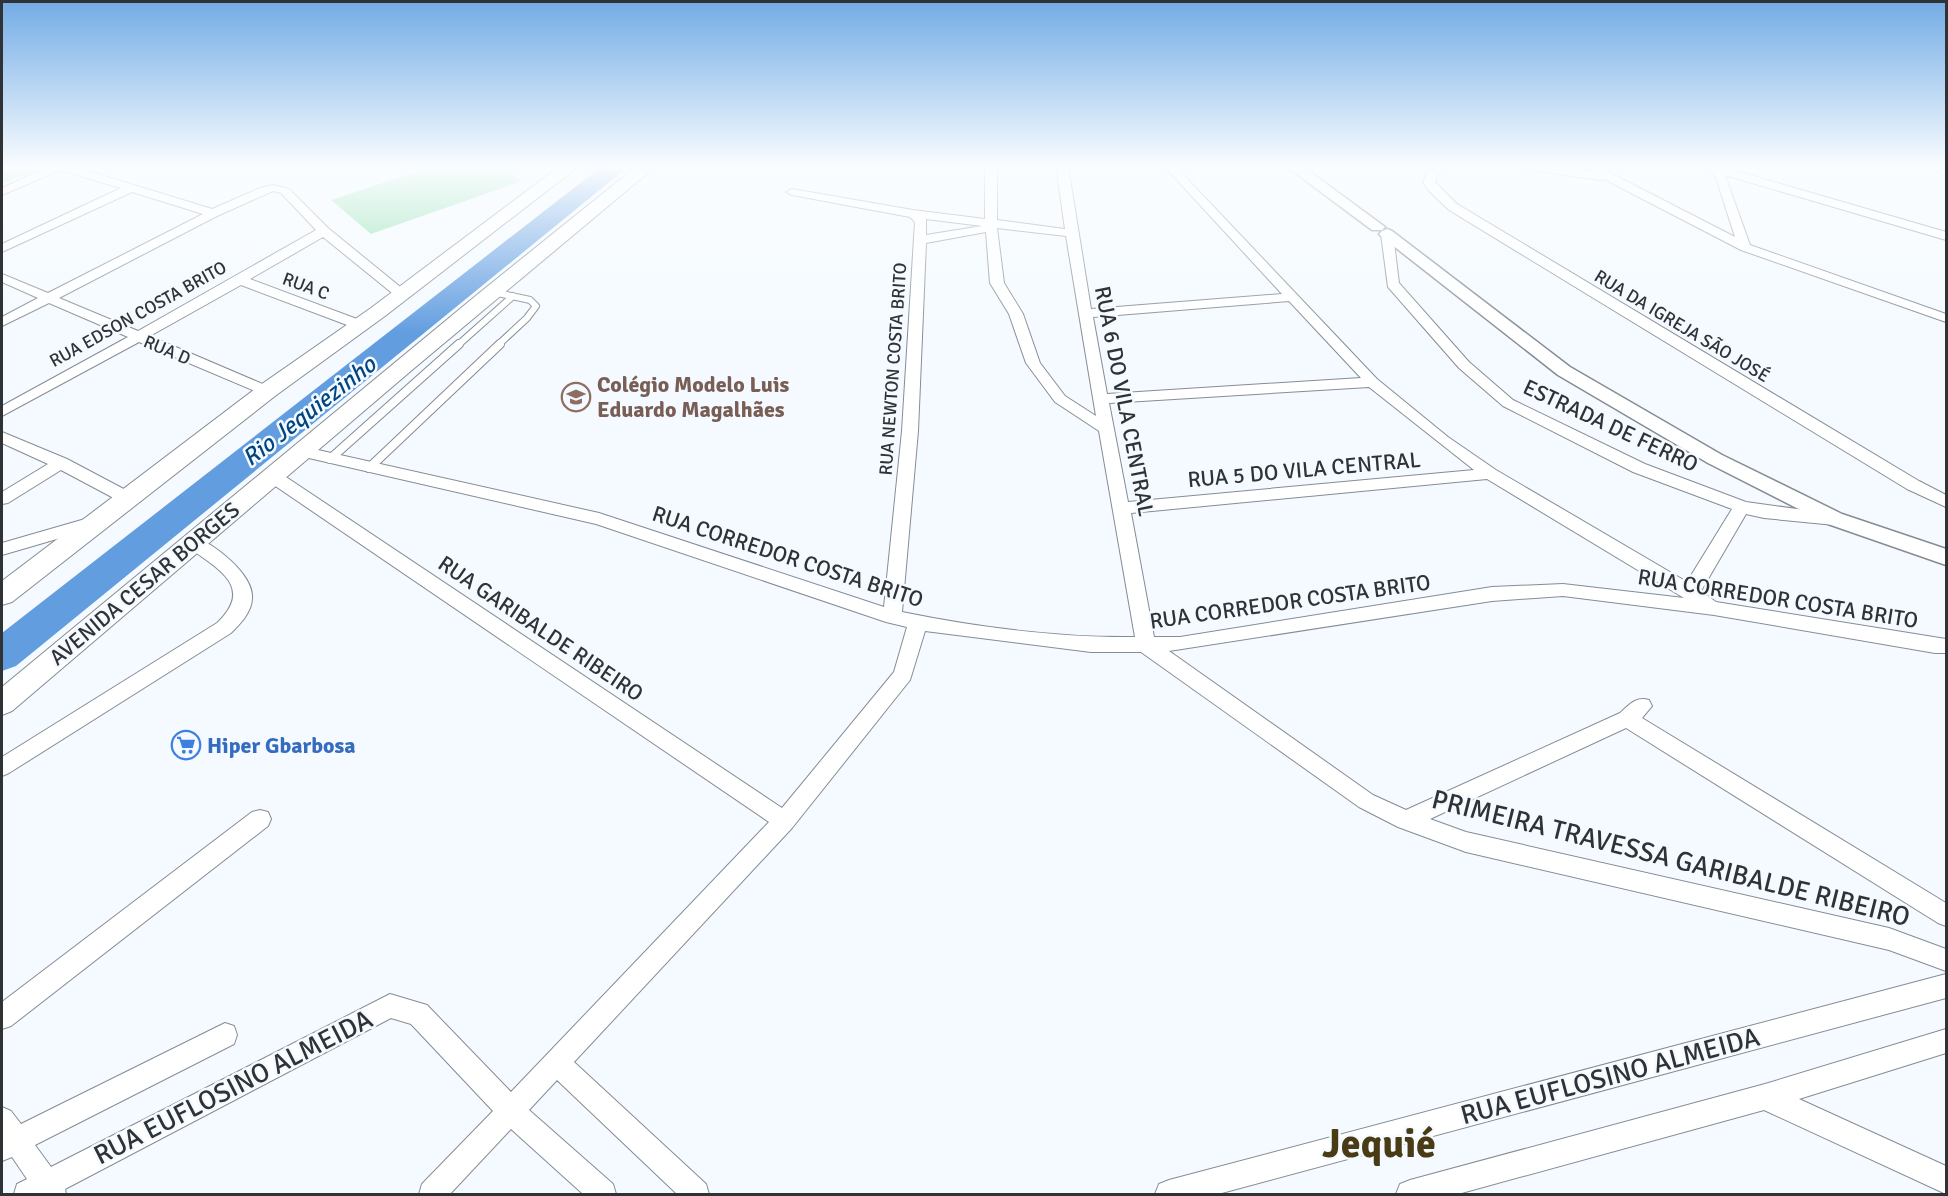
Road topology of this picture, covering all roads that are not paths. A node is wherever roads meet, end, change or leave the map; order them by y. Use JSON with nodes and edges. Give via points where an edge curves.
{"nodes":[{"id":1,"x":58,"y":222,"type":"edge"},
{"id":2,"x":196,"y":222,"type":"edge"},
{"id":3,"x":315,"y":222,"type":"edge"},
{"id":4,"x":497,"y":222,"type":"edge"},
{"id":5,"x":585,"y":222,"type":"edge"},
{"id":6,"x":921,"y":222,"type":"edge"},
{"id":7,"x":964,"y":222,"type":"edge"},
{"id":8,"x":991,"y":222,"type":"edge"},
{"id":9,"x":1069,"y":222,"type":"edge"},
{"id":10,"x":1221,"y":222,"type":"edge"},
{"id":11,"x":1371,"y":222,"type":"edge"},
{"id":12,"x":1478,"y":222,"type":"edge"},
{"id":13,"x":1697,"y":222,"type":"edge"},
{"id":14,"x":1736,"y":222,"type":"edge"},
{"id":15,"x":1899,"y":222,"type":"edge"},
{"id":16,"x":991,"y":226,"type":"junction"},
{"id":17,"x":1382,"y":230,"type":"junction"},
{"id":18,"x":324,"y":231,"type":"junction"},
{"id":19,"x":1071,"y":234,"type":"junction"},
{"id":20,"x":1947,"y":236,"type":"edge"},
{"id":21,"x":921,"y":240,"type":"junction"},
{"id":22,"x":1745,"y":247,"type":"junction"},
{"id":23,"x":2,"y":248,"type":"edge"},
{"id":24,"x":2,"y":278,"type":"edge"},
{"id":25,"x":240,"y":280,"type":"junction"},
{"id":26,"x":402,"y":294,"type":"junction"},
{"id":27,"x":503,"y":294,"type":"junction"},
{"id":28,"x":1290,"y":297,"type":"junction"},
{"id":29,"x":47,"y":299,"type":"junction"},
{"id":30,"x":1084,"y":314,"type":"junction"},
{"id":31,"x":1947,"y":318,"type":"edge"},
{"id":32,"x":2,"y":322,"type":"edge"},
{"id":33,"x":360,"y":325,"type":"junction"},
{"id":34,"x":136,"y":337,"type":"junction"},
{"id":35,"x":1372,"y":382,"type":"junction"},
{"id":36,"x":267,"y":391,"type":"junction"},
{"id":37,"x":1101,"y":399,"type":"junction"},
{"id":38,"x":2,"y":412,"type":"edge"},
{"id":39,"x":1105,"y":428,"type":"junction"},
{"id":40,"x":2,"y":437,"type":"edge"},
{"id":41,"x":300,"y":451,"type":"junction"},
{"id":42,"x":330,"y":459,"type":"junction"},
{"id":43,"x":60,"y":463,"type":"junction"},
{"id":44,"x":369,"y":468,"type":"junction"},
{"id":45,"x":1490,"y":474,"type":"junction"},
{"id":46,"x":271,"y":475,"type":"junction"},
{"id":47,"x":2,"y":499,"type":"edge"},
{"id":48,"x":129,"y":499,"type":"junction"},
{"id":49,"x":1947,"y":502,"type":"edge"},
{"id":50,"x":1742,"y":507,"type":"junction"},
{"id":51,"x":1123,"y":508,"type":"junction"},
{"id":52,"x":1836,"y":519,"type":"junction"},
{"id":53,"x":101,"y":521,"type":"junction"},
{"id":54,"x":194,"y":543,"type":"junction"},
{"id":55,"x":2,"y":549,"type":"edge"},
{"id":56,"x":1947,"y":557,"type":"edge"},
{"id":57,"x":1690,"y":593,"type":"junction"},
{"id":58,"x":2,"y":595,"type":"edge"},
{"id":59,"x":1714,"y":608,"type":"junction"},
{"id":60,"x":892,"y":617,"type":"junction"},
{"id":61,"x":918,"y":622,"type":"junction"},
{"id":62,"x":1146,"y":645,"type":"junction"},
{"id":63,"x":1947,"y":646,"type":"edge"},
{"id":64,"x":2,"y":703,"type":"edge"},
{"id":65,"x":2,"y":767,"type":"edge"},
{"id":66,"x":260,"y":819,"type":"dead end"},
{"id":67,"x":1406,"y":820,"type":"junction"},
{"id":68,"x":784,"y":821,"type":"junction"},
{"id":69,"x":1947,"y":915,"type":"edge"},
{"id":70,"x":1947,"y":960,"type":"edge"},
{"id":71,"x":1947,"y":986,"type":"edge"},
{"id":72,"x":2,"y":1017,"type":"edge"},
{"id":73,"x":225,"y":1035,"type":"dead end"},
{"id":74,"x":1947,"y":1041,"type":"edge"},
{"id":75,"x":557,"y":1063,"type":"junction"},
{"id":76,"x":1766,"y":1097,"type":"junction"},
{"id":77,"x":512,"y":1112,"type":"junction"},
{"id":78,"x":6,"y":1136,"type":"edge"},
{"id":79,"x":1947,"y":1180,"type":"edge"},
{"id":80,"x":42,"y":1191,"type":"edge"},
{"id":81,"x":432,"y":1194,"type":"edge"},
{"id":82,"x":603,"y":1194,"type":"edge"},
{"id":83,"x":696,"y":1194,"type":"edge"},
{"id":84,"x":1169,"y":1194,"type":"edge"},
{"id":85,"x":1410,"y":1194,"type":"edge"}],
"edges":[{"from":1,"to":23,"type":"street"},
{"from":2,"to":29,"type":"street"},
{"from":3,"to":18,"type":"street"},
{"from":4,"to":26,"type":"main road"},
{"from":5,"to":27,"type":"main road","name":"AVENIDA CESAR BORGES"},
{"from":6,"to":21,"type":"street","name":"RUA NEWTON COSTA BRITO"},
{"from":7,"to":16,"type":"street"},
{"from":8,"to":16,"type":"street"},
{"from":9,"to":19,"type":"street","name":"RUA 6 DO VILA CENTRAL"},
{"from":10,"to":28,"type":"street"},
{"from":11,"to":17,"type":"street"},
{"from":12,"to":49,"type":"street","name":"RUA DA IGREJA SÃO JOSÉ"},
{"from":13,"to":22,"type":"street"},
{"from":14,"to":22,"type":"street"},
{"from":15,"to":20,"type":"street"},
{"from":16,"to":19,"type":"street"},
{"from":16,"to":21,"type":"street"},
{"from":16,"to":39,"type":"street","via":[[997,283],[1016,314],[1033,363],[1060,399]]},
{"from":17,"to":50,"type":"street","name":"ESTRADA DE FERRO","via":[[1393,284],[1464,365],[1508,403],[1639,468]]},
{"from":17,"to":52,"type":"street","via":[[1564,371],[1715,459]]},
{"from":18,"to":25,"type":"street","name":"RUA EDSON COSTA BRITO"},
{"from":18,"to":26,"type":"street"},
{"from":19,"to":30,"type":"street","name":"RUA 6 DO VILA CENTRAL"},
{"from":21,"to":60,"type":"street","name":"RUA NEWTON COSTA BRITO","via":[[910,431]]},
{"from":22,"to":31,"type":"street"},
{"from":24,"to":29,"type":"street","name":"RUA D"},
{"from":25,"to":33,"type":"street","name":"RUA C"},
{"from":25,"to":34,"type":"street","name":"RUA EDSON COSTA BRITO"},
{"from":26,"to":33,"type":"main road"},
{"from":27,"to":41,"type":"main road","name":"AVENIDA CESAR BORGES"},
{"from":27,"to":42,"type":"lane"},
{"from":27,"to":44,"type":"lane","via":[[530,300],[536,306]]},
{"from":28,"to":30,"type":"street"},
{"from":28,"to":35,"type":"street"},
{"from":29,"to":32,"type":"street"},
{"from":29,"to":34,"type":"street","name":"RUA D"},
{"from":30,"to":37,"type":"street","name":"RUA 6 DO VILA CENTRAL"},
{"from":33,"to":36,"type":"main road"},
{"from":34,"to":36,"type":"street","name":"RUA D"},
{"from":34,"to":38,"type":"street","name":"RUA EDSON COSTA BRITO"},
{"from":35,"to":37,"type":"street"},
{"from":35,"to":45,"type":"street"},
{"from":36,"to":48,"type":"main road"},
{"from":37,"to":39,"type":"street","name":"RUA 6 DO VILA CENTRAL"},
{"from":39,"to":51,"type":"street","name":"RUA 6 DO VILA CENTRAL"},
{"from":40,"to":43,"type":"street"},
{"from":41,"to":42,"type":"street","name":"RUA CORREDOR COSTA BRITO"},
{"from":41,"to":46,"type":"main road","name":"AVENIDA CESAR BORGES"},
{"from":42,"to":44,"type":"street","name":"RUA CORREDOR COSTA BRITO"},
{"from":43,"to":47,"type":"street"},
{"from":43,"to":48,"type":"street"},
{"from":44,"to":60,"type":"street","name":"RUA CORREDOR COSTA BRITO","via":[[599,519]]},
{"from":45,"to":51,"type":"street","name":"RUA 5 DO VILA CENTRAL"},
{"from":45,"to":57,"type":"street"},
{"from":46,"to":54,"type":"main road","name":"AVENIDA CESAR BORGES"},
{"from":46,"to":68,"type":"street","name":"RUA GARIBALDE RIBEIRO"},
{"from":48,"to":53,"type":"main road"},
{"from":50,"to":52,"type":"street","name":"ESTRADA DE FERRO"},
{"from":50,"to":57,"type":"street"},
{"from":51,"to":62,"type":"street","name":"RUA 6 DO VILA CENTRAL"},
{"from":52,"to":56,"type":"street"},
{"from":53,"to":55,"type":"street"},
{"from":53,"to":58,"type":"main road"},
{"from":54,"to":64,"type":"main road","name":"AVENIDA CESAR BORGES"},
{"from":54,"to":65,"type":"street","via":[[225,566],[241,584],[244,598],[239,612],[224,628]]},
{"from":57,"to":59,"type":"street"},
{"from":59,"to":62,"type":"street","name":"RUA CORREDOR COSTA BRITO","via":[[1563,590],[1492,594],[1180,644]]},
{"from":59,"to":63,"type":"street","name":"RUA CORREDOR COSTA BRITO"},
{"from":60,"to":61,"type":"street","name":"RUA CORREDOR COSTA BRITO"},
{"from":61,"to":62,"type":"street","name":"RUA CORREDOR COSTA BRITO","via":[[1091,645]]},
{"from":61,"to":68,"type":"street","via":[[903,675]]},
{"from":62,"to":67,"type":"street","name":"PRIMEIRA TRAVESSA GARIBALDE RIBEIRO","via":[[1366,801]]},
{"from":66,"to":72,"type":"street"},
{"from":67,"to":69,"type":"street","via":[[1635,712]]},
{"from":67,"to":70,"type":"street","name":"PRIMEIRA TRAVESSA GARIBALDE RIBEIRO","via":[[1466,842],[1889,939]]},
{"from":68,"to":75,"type":"street"},
{"from":71,"to":84,"type":"street","name":"RUA EUFLOSINO ALMEIDA"},
{"from":73,"to":78,"type":"street"},
{"from":74,"to":76,"type":"street"},
{"from":75,"to":77,"type":"street"},
{"from":75,"to":83,"type":"street"},
{"from":76,"to":79,"type":"street"},
{"from":76,"to":85,"type":"street"},
{"from":77,"to":80,"type":"street","name":"RUA EUFLOSINO ALMEIDA","via":[[418,1014],[390,1006]]},
{"from":77,"to":81,"type":"street"},
{"from":77,"to":82,"type":"street","name":"RUA EUFLOSINO ALMEIDA"},
{"from":78,"to":80,"type":"street"}]}
